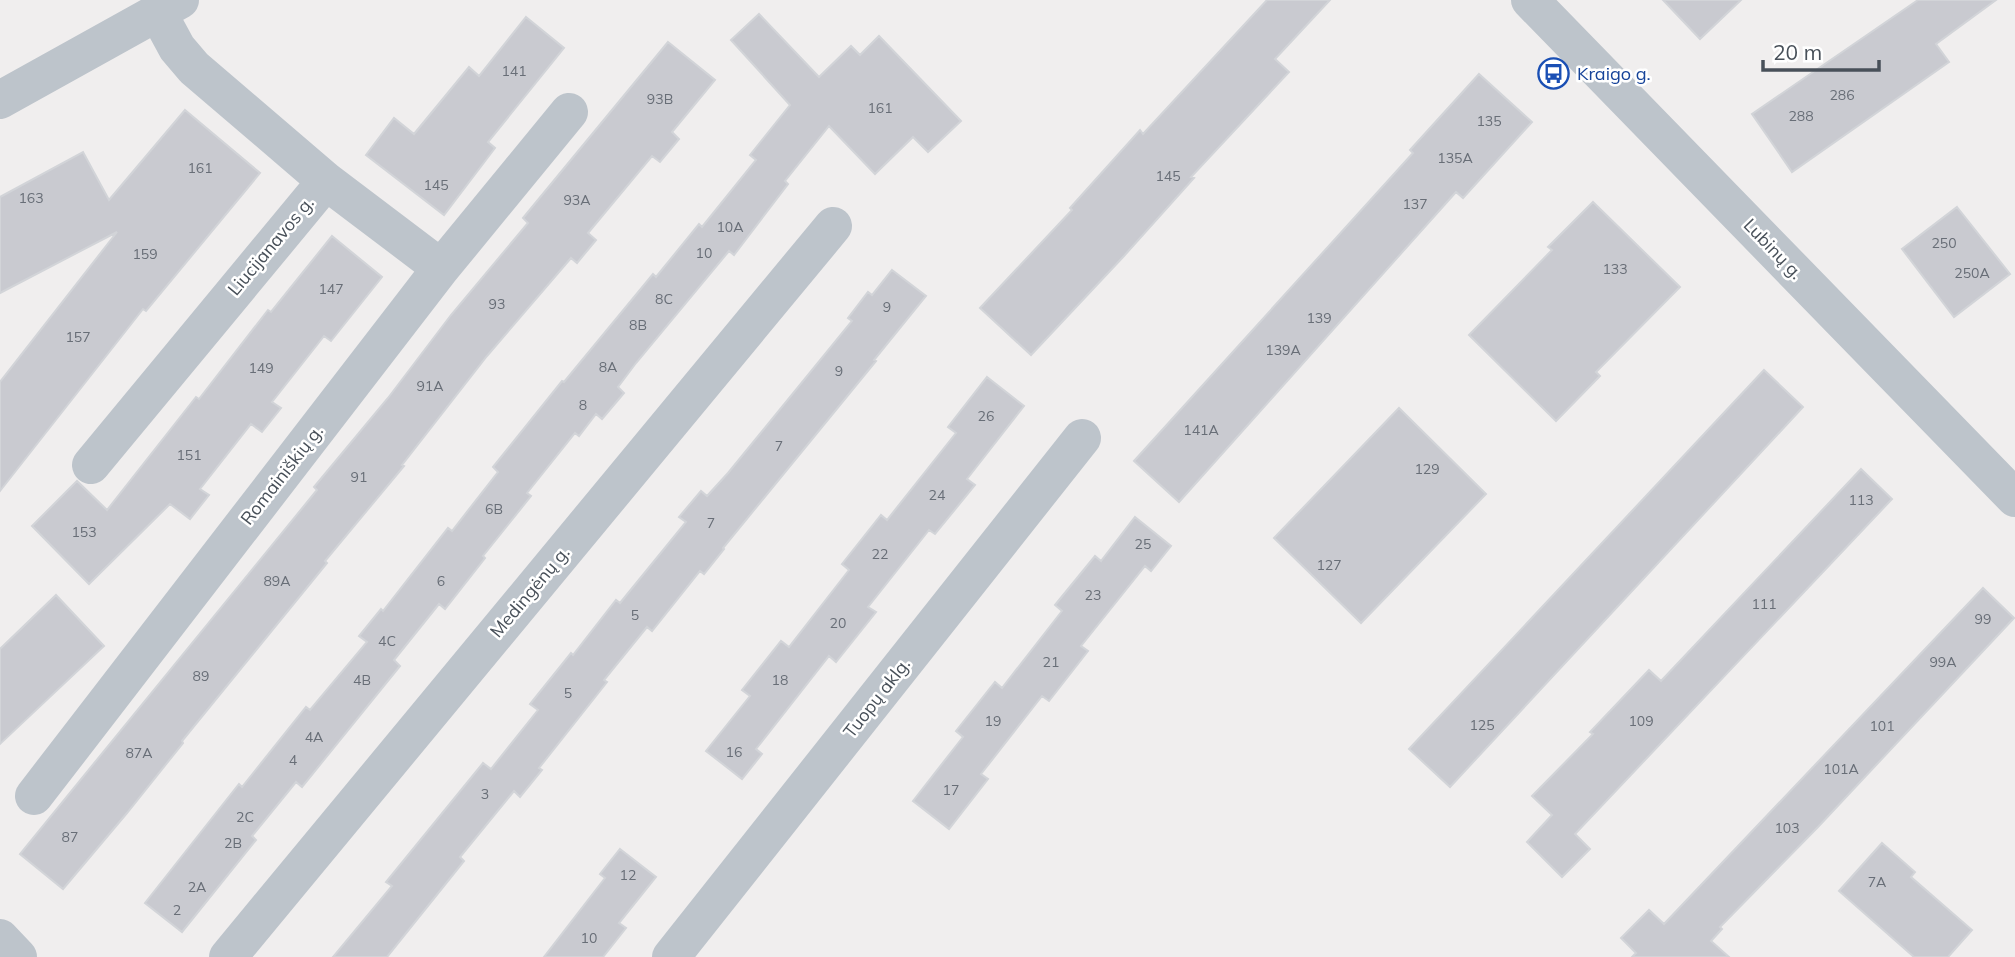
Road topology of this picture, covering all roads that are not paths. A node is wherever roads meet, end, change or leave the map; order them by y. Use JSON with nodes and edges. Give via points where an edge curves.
{"nodes":[{"id":1,"x":1530,"y":0,"type":"edge"},
{"id":2,"x":169,"y":6,"type":"edge"},
{"id":3,"x":0,"y":100,"type":"edge"},
{"id":4,"x":569,"y":112,"type":"dead end"},
{"id":5,"x":326,"y":181,"type":"junction"},
{"id":6,"x":833,"y":226,"type":"dead end"},
{"id":7,"x":441,"y":268,"type":"junction"},
{"id":8,"x":1082,"y":438,"type":"dead end"},
{"id":9,"x":91,"y":465,"type":"dead end"},
{"id":10,"x":2015,"y":498,"type":"edge"},
{"id":11,"x":34,"y":796,"type":"dead end"},
{"id":12,"x":0,"y":938,"type":"edge"},
{"id":13,"x":18,"y":957,"type":"edge"},
{"id":14,"x":228,"y":957,"type":"edge"},
{"id":15,"x":671,"y":957,"type":"edge"}],
"edges":[{"from":1,"to":10,"type":"street","name":"Lubinų g."},
{"from":2,"to":3,"type":"street","name":"Liucijanavos g."},
{"from":2,"to":5,"type":"street","name":"Liucijanavos g.","via":[[177,48],[194,68]]},
{"from":4,"to":7,"type":"street","name":"Romainiškių g."},
{"from":5,"to":7,"type":"street"},
{"from":5,"to":9,"type":"street","name":"Liucijanavos g."},
{"from":6,"to":14,"type":"street","name":"Medingėnų g."},
{"from":7,"to":11,"type":"street","name":"Romainiškių g."},
{"from":8,"to":15,"type":"street","name":"Tuopų aklg."},
{"from":12,"to":13,"type":"street"}]}
